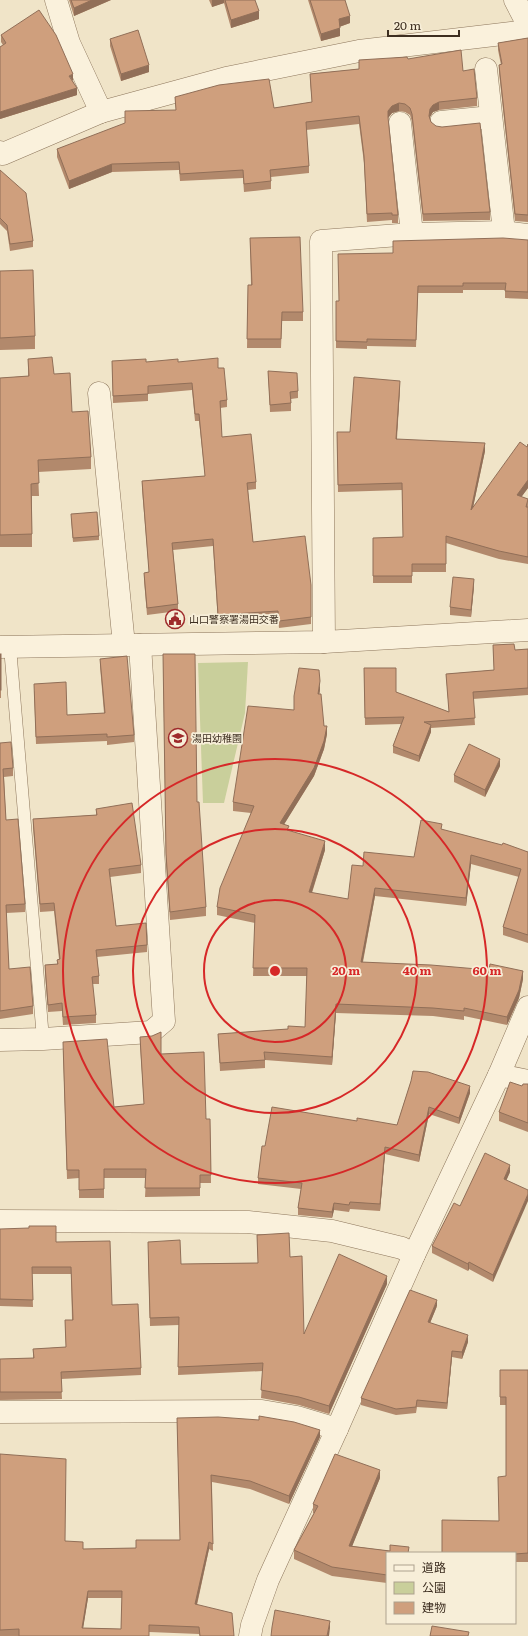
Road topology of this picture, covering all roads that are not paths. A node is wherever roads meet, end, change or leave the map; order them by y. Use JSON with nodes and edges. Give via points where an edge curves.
{"nodes":[{"id":1,"x":56,"y":0,"type":"edge"},
{"id":2,"x":515,"y":0,"type":"edge"},
{"id":3,"x":528,"y":25,"type":"edge"},
{"id":4,"x":528,"y":31,"type":"edge"},
{"id":5,"x":486,"y":69,"type":"dead end"},
{"id":6,"x":101,"y":112,"type":"junction"},
{"id":7,"x":491,"y":116,"type":"junction"},
{"id":8,"x":440,"y":122,"type":"dead end"},
{"id":9,"x":400,"y":123,"type":"dead end"},
{"id":10,"x":0,"y":152,"type":"edge"},
{"id":11,"x":504,"y":232,"type":"junction"},
{"id":12,"x":412,"y":234,"type":"junction"},
{"id":13,"x":528,"y":235,"type":"edge"},
{"id":14,"x":99,"y":393,"type":"dead end"},
{"id":15,"x":528,"y":630,"type":"edge"},
{"id":16,"x":324,"y":642,"type":"junction"},
{"id":17,"x":132,"y":645,"type":"junction"},
{"id":18,"x":5,"y":647,"type":"edge"},
{"id":19,"x":528,"y":1007,"type":"edge"},
{"id":20,"x":43,"y":1039,"type":"junction"},
{"id":21,"x":0,"y":1040,"type":"edge"},
{"id":22,"x":499,"y":1075,"type":"junction"},
{"id":23,"x":528,"y":1081,"type":"edge"},
{"id":24,"x":0,"y":1221,"type":"edge"},
{"id":25,"x":414,"y":1255,"type":"junction"},
{"id":26,"x":0,"y":1412,"type":"edge"},
{"id":27,"x":337,"y":1429,"type":"junction"},
{"id":28,"x":250,"y":1636,"type":"edge"}],
"edges":[{"from":1,"to":6,"type":"street","via":[[69,43]]},
{"from":2,"to":3,"type":"street"},
{"from":4,"to":6,"type":"street","via":[[359,51],[226,78]]},
{"from":5,"to":7,"type":"street"},
{"from":6,"to":10,"type":"street","via":[[3,154]]},
{"from":7,"to":8,"type":"street"},
{"from":7,"to":11,"type":"street"},
{"from":9,"to":12,"type":"street"},
{"from":11,"to":12,"type":"street"},
{"from":11,"to":13,"type":"street"},
{"from":12,"to":16,"type":"street","via":[[321,241]]},
{"from":14,"to":17,"type":"street"},
{"from":15,"to":16,"type":"street"},
{"from":16,"to":17,"type":"street"},
{"from":17,"to":18,"type":"street"},
{"from":17,"to":20,"type":"street","via":[[164,1022],[151,1032]]},
{"from":18,"to":20,"type":"lane"},
{"from":19,"to":22,"type":"street"},
{"from":20,"to":21,"type":"street"},
{"from":22,"to":23,"type":"street"},
{"from":22,"to":25,"type":"street"},
{"from":24,"to":25,"type":"street","via":[[248,1222],[332,1231],[402,1248]]},
{"from":25,"to":27,"type":"street"},
{"from":26,"to":27,"type":"street","via":[[262,1411],[297,1417]]},
{"from":27,"to":28,"type":"street","via":[[268,1580]]}]}
